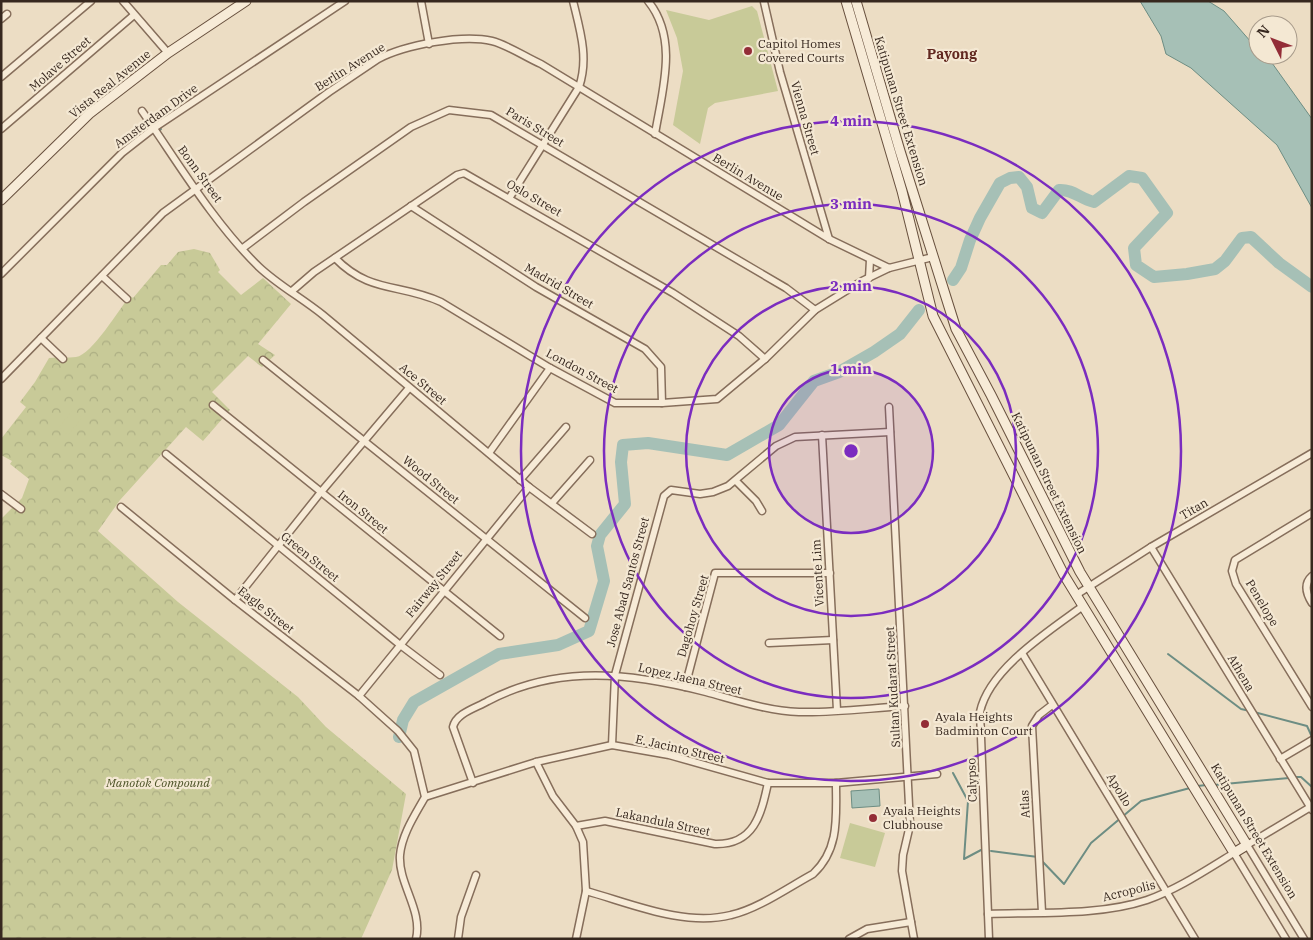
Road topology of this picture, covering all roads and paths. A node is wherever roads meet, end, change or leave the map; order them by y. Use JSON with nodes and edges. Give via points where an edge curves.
{"nodes":[{"id":1,"x":91,"y":1,"type":"edge"},
{"id":2,"x":123,"y":1,"type":"edge"},
{"id":3,"x":246,"y":1,"type":"edge"},
{"id":4,"x":345,"y":1,"type":"edge"},
{"id":5,"x":420,"y":1,"type":"edge"},
{"id":6,"x":573,"y":1,"type":"edge"},
{"id":7,"x":648,"y":1,"type":"edge"},
{"id":8,"x":846,"y":1,"type":"edge"},
{"id":9,"x":856,"y":1,"type":"edge"},
{"id":10,"x":764,"y":2,"type":"edge"},
{"id":11,"x":134,"y":15,"type":"junction"},
{"id":12,"x":429,"y":44,"type":"junction"},
{"id":13,"x":168,"y":53,"type":"junction"},
{"id":14,"x":1,"y":77,"type":"edge"},
{"id":15,"x":579,"y":87,"type":"junction"},
{"id":16,"x":878,"y":93,"type":"junction"},
{"id":17,"x":142,"y":111,"type":"dead end"},
{"id":18,"x":154,"y":128,"type":"junction"},
{"id":19,"x":1,"y":129,"type":"edge"},
{"id":20,"x":655,"y":134,"type":"junction"},
{"id":21,"x":542,"y":145,"type":"junction"},
{"id":22,"x":196,"y":189,"type":"junction"},
{"id":23,"x":510,"y":197,"type":"junction"},
{"id":24,"x":1,"y":200,"type":"edge"},
{"id":25,"x":411,"y":206,"type":"junction"},
{"id":26,"x":829,"y":239,"type":"junction"},
{"id":27,"x":243,"y":248,"type":"junction"},
{"id":28,"x":336,"y":258,"type":"junction"},
{"id":29,"x":934,"y":259,"type":"junction"},
{"id":30,"x":870,"y":260,"type":"junction"},
{"id":31,"x":920,"y":263,"type":"junction"},
{"id":32,"x":889,"y":268,"type":"junction"},
{"id":33,"x":1,"y":274,"type":"edge"},
{"id":34,"x":102,"y":276,"type":"junction"},
{"id":35,"x":870,"y":278,"type":"junction"},
{"id":36,"x":292,"y":291,"type":"junction"},
{"id":37,"x":127,"y":299,"type":"dead end"},
{"id":38,"x":815,"y":310,"type":"junction"},
{"id":39,"x":41,"y":338,"type":"junction"},
{"id":40,"x":63,"y":359,"type":"dead end"},
{"id":41,"x":263,"y":360,"type":"dead end"},
{"id":42,"x":765,"y":360,"type":"junction"},
{"id":43,"x":550,"y":368,"type":"junction"},
{"id":44,"x":1,"y":379,"type":"edge"},
{"id":45,"x":409,"y":388,"type":"junction"},
{"id":46,"x":662,"y":403,"type":"junction"},
{"id":47,"x":213,"y":405,"type":"dead end"},
{"id":48,"x":889,"y":407,"type":"dead end"},
{"id":49,"x":566,"y":427,"type":"dead end"},
{"id":50,"x":890,"y":432,"type":"junction"},
{"id":51,"x":822,"y":435,"type":"junction"},
{"id":52,"x":363,"y":440,"type":"junction"},
{"id":53,"x":489,"y":453,"type":"junction"},
{"id":54,"x":1312,"y":453,"type":"edge"},
{"id":55,"x":166,"y":454,"type":"dead end"},
{"id":56,"x":590,"y":460,"type":"dead end"},
{"id":57,"x":520,"y":480,"type":"junction"},
{"id":58,"x":736,"y":481,"type":"junction"},
{"id":59,"x":529,"y":487,"type":"junction"},
{"id":60,"x":321,"y":492,"type":"junction"},
{"id":61,"x":1,"y":494,"type":"edge"},
{"id":62,"x":552,"y":504,"type":"junction"},
{"id":63,"x":121,"y":507,"type":"dead end"},
{"id":64,"x":22,"y":509,"type":"dead end"},
{"id":65,"x":762,"y":511,"type":"dead end"},
{"id":66,"x":1312,"y":513,"type":"edge"},
{"id":67,"x":592,"y":534,"type":"dead end"},
{"id":68,"x":485,"y":538,"type":"junction"},
{"id":69,"x":279,"y":547,"type":"junction"},
{"id":70,"x":1151,"y":548,"type":"junction"},
{"id":71,"x":830,"y":573,"type":"junction"},
{"id":72,"x":1312,"y":576,"type":"edge"},
{"id":73,"x":1090,"y":588,"type":"junction"},
{"id":74,"x":443,"y":591,"type":"junction"},
{"id":75,"x":1076,"y":595,"type":"junction"},
{"id":76,"x":235,"y":600,"type":"junction"},
{"id":77,"x":1312,"y":603,"type":"edge"},
{"id":78,"x":1083,"y":606,"type":"junction"},
{"id":79,"x":585,"y":618,"type":"dead end"},
{"id":80,"x":500,"y":636,"type":"dead end"},
{"id":81,"x":833,"y":640,"type":"junction"},
{"id":82,"x":769,"y":643,"type":"dead end"},
{"id":83,"x":399,"y":644,"type":"junction"},
{"id":84,"x":1022,"y":653,"type":"junction"},
{"id":85,"x":440,"y":675,"type":"dead end"},
{"id":86,"x":615,"y":675,"type":"junction"},
{"id":87,"x":685,"y":687,"type":"junction"},
{"id":88,"x":359,"y":696,"type":"junction"},
{"id":89,"x":1052,"y":705,"type":"junction"},
{"id":90,"x":905,"y":706,"type":"junction"},
{"id":91,"x":1312,"y":707,"type":"edge"},
{"id":92,"x":837,"y":710,"type":"junction"},
{"id":93,"x":1312,"y":740,"type":"edge"},
{"id":94,"x":612,"y":745,"type":"junction"},
{"id":95,"x":1280,"y":758,"type":"junction"},
{"id":96,"x":536,"y":762,"type":"junction"},
{"id":97,"x":937,"y":774,"type":"dead end"},
{"id":98,"x":908,"y":775,"type":"junction"},
{"id":99,"x":768,"y":782,"type":"junction"},
{"id":100,"x":473,"y":783,"type":"junction"},
{"id":101,"x":836,"y":783,"type":"junction"},
{"id":102,"x":425,"y":797,"type":"junction"},
{"id":103,"x":1311,"y":807,"type":"edge"},
{"id":104,"x":576,"y":826,"type":"junction"},
{"id":105,"x":1247,"y":845,"type":"junction"},
{"id":106,"x":1234,"y":853,"type":"junction"},
{"id":107,"x":476,"y":875,"type":"dead end"},
{"id":108,"x":586,"y":891,"type":"junction"},
{"id":109,"x":1166,"y":892,"type":"junction"},
{"id":110,"x":1042,"y":912,"type":"junction"},
{"id":111,"x":988,"y":914,"type":"junction"},
{"id":112,"x":911,"y":922,"type":"junction"},
{"id":113,"x":1192,"y":938,"type":"edge"},
{"id":114,"x":416,"y":939,"type":"edge"},
{"id":115,"x":458,"y":939,"type":"edge"},
{"id":116,"x":576,"y":939,"type":"edge"},
{"id":117,"x":849,"y":939,"type":"edge"},
{"id":118,"x":914,"y":939,"type":"edge"},
{"id":119,"x":989,"y":939,"type":"edge"},
{"id":120,"x":1286,"y":939,"type":"edge"},
{"id":121,"x":1304,"y":939,"type":"edge"}],
"edges":[{"from":1,"to":14,"type":"street"},
{"from":2,"to":11,"type":"street"},
{"from":3,"to":13,"type":"street","name":"Vista Real Avenue"},
{"from":4,"to":18,"type":"street","name":"Amsterdam Drive"},
{"from":5,"to":12,"type":"street"},
{"from":6,"to":15,"type":"street","via":[[585,59]]},
{"from":7,"to":20,"type":"street","via":[[654,9],[665,44],[667,65]]},
{"from":8,"to":16,"type":"street","name":"Katipunan Street Extension"},
{"from":9,"to":16,"type":"street","name":"Katipunan Street Extension"},
{"from":10,"to":26,"type":"street","name":"Vienna Street","via":[[780,72]]},
{"from":11,"to":13,"type":"street"},
{"from":11,"to":19,"type":"street","name":"Molave Street"},
{"from":12,"to":15,"type":"street","name":"Berlin Avenue","via":[[463,39],[492,41],[541,64]]},
{"from":12,"to":22,"type":"street","name":"Berlin Avenue","via":[[408,47],[378,59]]},
{"from":13,"to":24,"type":"street","name":"Vista Real Avenue","via":[[89,114]]},
{"from":15,"to":20,"type":"street","name":"Berlin Avenue"},
{"from":15,"to":21,"type":"street"},
{"from":16,"to":29,"type":"street","name":"Katipunan Street Extension"},
{"from":16,"to":31,"type":"street","name":"Katipunan Street Extension"},
{"from":17,"to":18,"type":"street","name":"Bonn Street"},
{"from":18,"to":22,"type":"street","name":"Bonn Street"},
{"from":18,"to":33,"type":"street","name":"Amsterdam Drive","via":[[122,153]]},
{"from":20,"to":26,"type":"street","name":"Berlin Avenue"},
{"from":21,"to":23,"type":"street"},
{"from":21,"to":27,"type":"street","name":"Paris Street","via":[[491,114],[449,110],[411,128]]},
{"from":21,"to":38,"type":"street","name":"Paris Street","via":[[786,288]]},
{"from":22,"to":27,"type":"street","name":"Bonn Street"},
{"from":22,"to":34,"type":"street","name":"Berlin Avenue","via":[[163,213]]},
{"from":23,"to":25,"type":"street","name":"Oslo Street","via":[[464,173]]},
{"from":23,"to":42,"type":"street","name":"Oslo Street","via":[[674,293],[739,336]]},
{"from":25,"to":28,"type":"street","name":"Oslo Street"},
{"from":25,"to":46,"type":"street","name":"Madrid Street","via":[[536,287],[645,349],[661,367]]},
{"from":26,"to":30,"type":"street","name":"Berlin Avenue"},
{"from":27,"to":36,"type":"street","name":"Ace Street","via":[[279,284]]},
{"from":28,"to":36,"type":"street","name":"Oslo Street"},
{"from":28,"to":43,"type":"street","name":"London Street","via":[[363,280],[426,295],[441,302]]},
{"from":29,"to":31,"type":"street"},
{"from":29,"to":73,"type":"street","name":"Katipunan Street Extension","via":[[956,329],[992,395],[1064,544]]},
{"from":30,"to":32,"type":"street","name":"Berlin Avenue"},
{"from":30,"to":35,"type":"street"},
{"from":31,"to":32,"type":"street"},
{"from":31,"to":75,"type":"street","name":"Katipunan Street Extension","via":[[933,316]]},
{"from":32,"to":35,"type":"street","name":"London Street"},
{"from":34,"to":37,"type":"street"},
{"from":34,"to":39,"type":"street","name":"Berlin Avenue"},
{"from":35,"to":38,"type":"street","name":"London Street"},
{"from":36,"to":45,"type":"street","name":"Ace Street"},
{"from":38,"to":42,"type":"street","name":"London Street"},
{"from":39,"to":40,"type":"street"},
{"from":39,"to":44,"type":"street","name":"Berlin Avenue"},
{"from":41,"to":52,"type":"street","name":"Wood Street"},
{"from":42,"to":46,"type":"street","name":"London Street","via":[[717,398]]},
{"from":43,"to":46,"type":"street","name":"London Street","via":[[614,403]]},
{"from":43,"to":53,"type":"street"},
{"from":45,"to":52,"type":"street"},
{"from":45,"to":53,"type":"street","name":"Ace Street"},
{"from":47,"to":60,"type":"street","name":"Iron Street"},
{"from":48,"to":50,"type":"street","name":"Sultan Kudarat Street"},
{"from":49,"to":57,"type":"street"},
{"from":50,"to":51,"type":"street"},
{"from":50,"to":90,"type":"street","name":"Sultan Kudarat Street"},
{"from":51,"to":58,"type":"street","via":[[795,437],[776,446]]},
{"from":51,"to":71,"type":"street","name":"Vicente Lim"},
{"from":52,"to":60,"type":"street"},
{"from":52,"to":68,"type":"street","name":"Wood Street"},
{"from":53,"to":57,"type":"street","name":"Ace Street"},
{"from":54,"to":70,"type":"street","name":"Titan"},
{"from":55,"to":69,"type":"street","name":"Green Street"},
{"from":56,"to":62,"type":"street"},
{"from":57,"to":59,"type":"street","name":"Ace Street"},
{"from":58,"to":65,"type":"street"},
{"from":58,"to":86,"type":"street","name":"Jose Abad Santos Street","via":[[713,492],[700,494],[671,490],[664,496]]},
{"from":59,"to":62,"type":"street","name":"Ace Street"},
{"from":59,"to":68,"type":"street","name":"Fairway Street"},
{"from":60,"to":69,"type":"street"},
{"from":60,"to":74,"type":"street","name":"Iron Street"},
{"from":61,"to":64,"type":"street"},
{"from":62,"to":67,"type":"street","name":"Ace Street"},
{"from":63,"to":76,"type":"street","name":"Eagle Street"},
{"from":66,"to":91,"type":"street","name":"Penelope","via":[[1235,560],[1232,571],[1236,584]]},
{"from":68,"to":74,"type":"street","name":"Fairway Street"},
{"from":68,"to":79,"type":"street","name":"Wood Street"},
{"from":69,"to":76,"type":"street"},
{"from":69,"to":83,"type":"street","name":"Green Street"},
{"from":70,"to":73,"type":"street","name":"Titan"},
{"from":70,"to":95,"type":"street","name":"Athena"},
{"from":71,"to":81,"type":"street","name":"Vicente Lim"},
{"from":71,"to":87,"type":"street","name":"Dagohoy Street","via":[[715,573]]},
{"from":72,"to":77,"type":"street","via":[[1306,586]]},
{"from":73,"to":75,"type":"street","name":"Titan"},
{"from":73,"to":105,"type":"street","name":"Katipunan Street Extension"},
{"from":74,"to":80,"type":"street","name":"Iron Street"},
{"from":74,"to":83,"type":"street","name":"Fairway Street"},
{"from":75,"to":78,"type":"street","name":"Katipunan Street Extension"},
{"from":76,"to":88,"type":"street","name":"Eagle Street"},
{"from":78,"to":84,"type":"street","name":"Calypso"},
{"from":78,"to":106,"type":"street","name":"Katipunan Street Extension"},
{"from":81,"to":82,"type":"street"},
{"from":81,"to":92,"type":"street","name":"Vicente Lim"},
{"from":83,"to":85,"type":"street","name":"Green Street"},
{"from":83,"to":88,"type":"street","name":"Fairway Street"},
{"from":84,"to":89,"type":"street","name":"Apollo"},
{"from":84,"to":111,"type":"street","name":"Calypso","via":[[986,691],[980,712]]},
{"from":86,"to":87,"type":"street","name":"Lopez Jaena Street","via":[[649,678]]},
{"from":86,"to":94,"type":"street","name":"Jose Abad Santos Street"},
{"from":86,"to":100,"type":"street","name":"Lopez Jaena Street","via":[[574,676],[513,688],[459,717],[454,727]]},
{"from":87,"to":92,"type":"street","name":"Lopez Jaena Street","via":[[760,707],[799,712]]},
{"from":88,"to":102,"type":"street","name":"Eagle Street","via":[[398,731],[414,751]]},
{"from":89,"to":109,"type":"street","name":"Apollo"},
{"from":89,"to":110,"type":"street","name":"Atlas","via":[[1039,715],[1032,726]]},
{"from":90,"to":92,"type":"street","name":"Lopez Jaena Street"},
{"from":90,"to":98,"type":"street","name":"Sultan Kudarat Street"},
{"from":93,"to":95,"type":"street"},
{"from":94,"to":96,"type":"street","name":"E. Jacinto Street"},
{"from":94,"to":99,"type":"street","name":"E. Jacinto Street","via":[[670,755]]},
{"from":95,"to":103,"type":"street","name":"Athena"},
{"from":96,"to":100,"type":"street","name":"E. Jacinto Street"},
{"from":96,"to":104,"type":"street","via":[[553,796]]},
{"from":97,"to":98,"type":"street","name":"E. Jacinto Street"},
{"from":98,"to":101,"type":"street","name":"E. Jacinto Street"},
{"from":98,"to":112,"type":"street","name":"Sultan Kudarat Street","via":[[910,825],[902,870]]},
{"from":99,"to":101,"type":"street","name":"E. Jacinto Street"},
{"from":99,"to":104,"type":"street","name":"Lakandula Street","via":[[756,823],[738,842],[726,845],[605,822]]},
{"from":100,"to":102,"type":"street","name":"E. Jacinto Street"},
{"from":101,"to":108,"type":"street","via":[[835,835],[821,866],[813,874],[732,916],[703,918],[676,915]]},
{"from":102,"to":114,"type":"street","via":[[406,833],[400,856],[418,924]]},
{"from":103,"to":105,"type":"street"},
{"from":104,"to":108,"type":"street","via":[[583,842]]},
{"from":105,"to":106,"type":"street"},
{"from":105,"to":121,"type":"street","name":"Katipunan Street Extension"},
{"from":106,"to":109,"type":"street","name":"Acropolis"},
{"from":106,"to":120,"type":"street","name":"Katipunan Street Extension"},
{"from":107,"to":115,"type":"street","via":[[461,917]]},
{"from":108,"to":116,"type":"street"},
{"from":109,"to":110,"type":"street","name":"Acropolis","via":[[1104,910]]},
{"from":109,"to":113,"type":"street","name":"Apollo"},
{"from":110,"to":111,"type":"street","name":"Acropolis"},
{"from":111,"to":119,"type":"street","name":"Calypso"},
{"from":112,"to":117,"type":"street","via":[[867,929]]},
{"from":112,"to":118,"type":"street","name":"Sultan Kudarat Street"}]}
